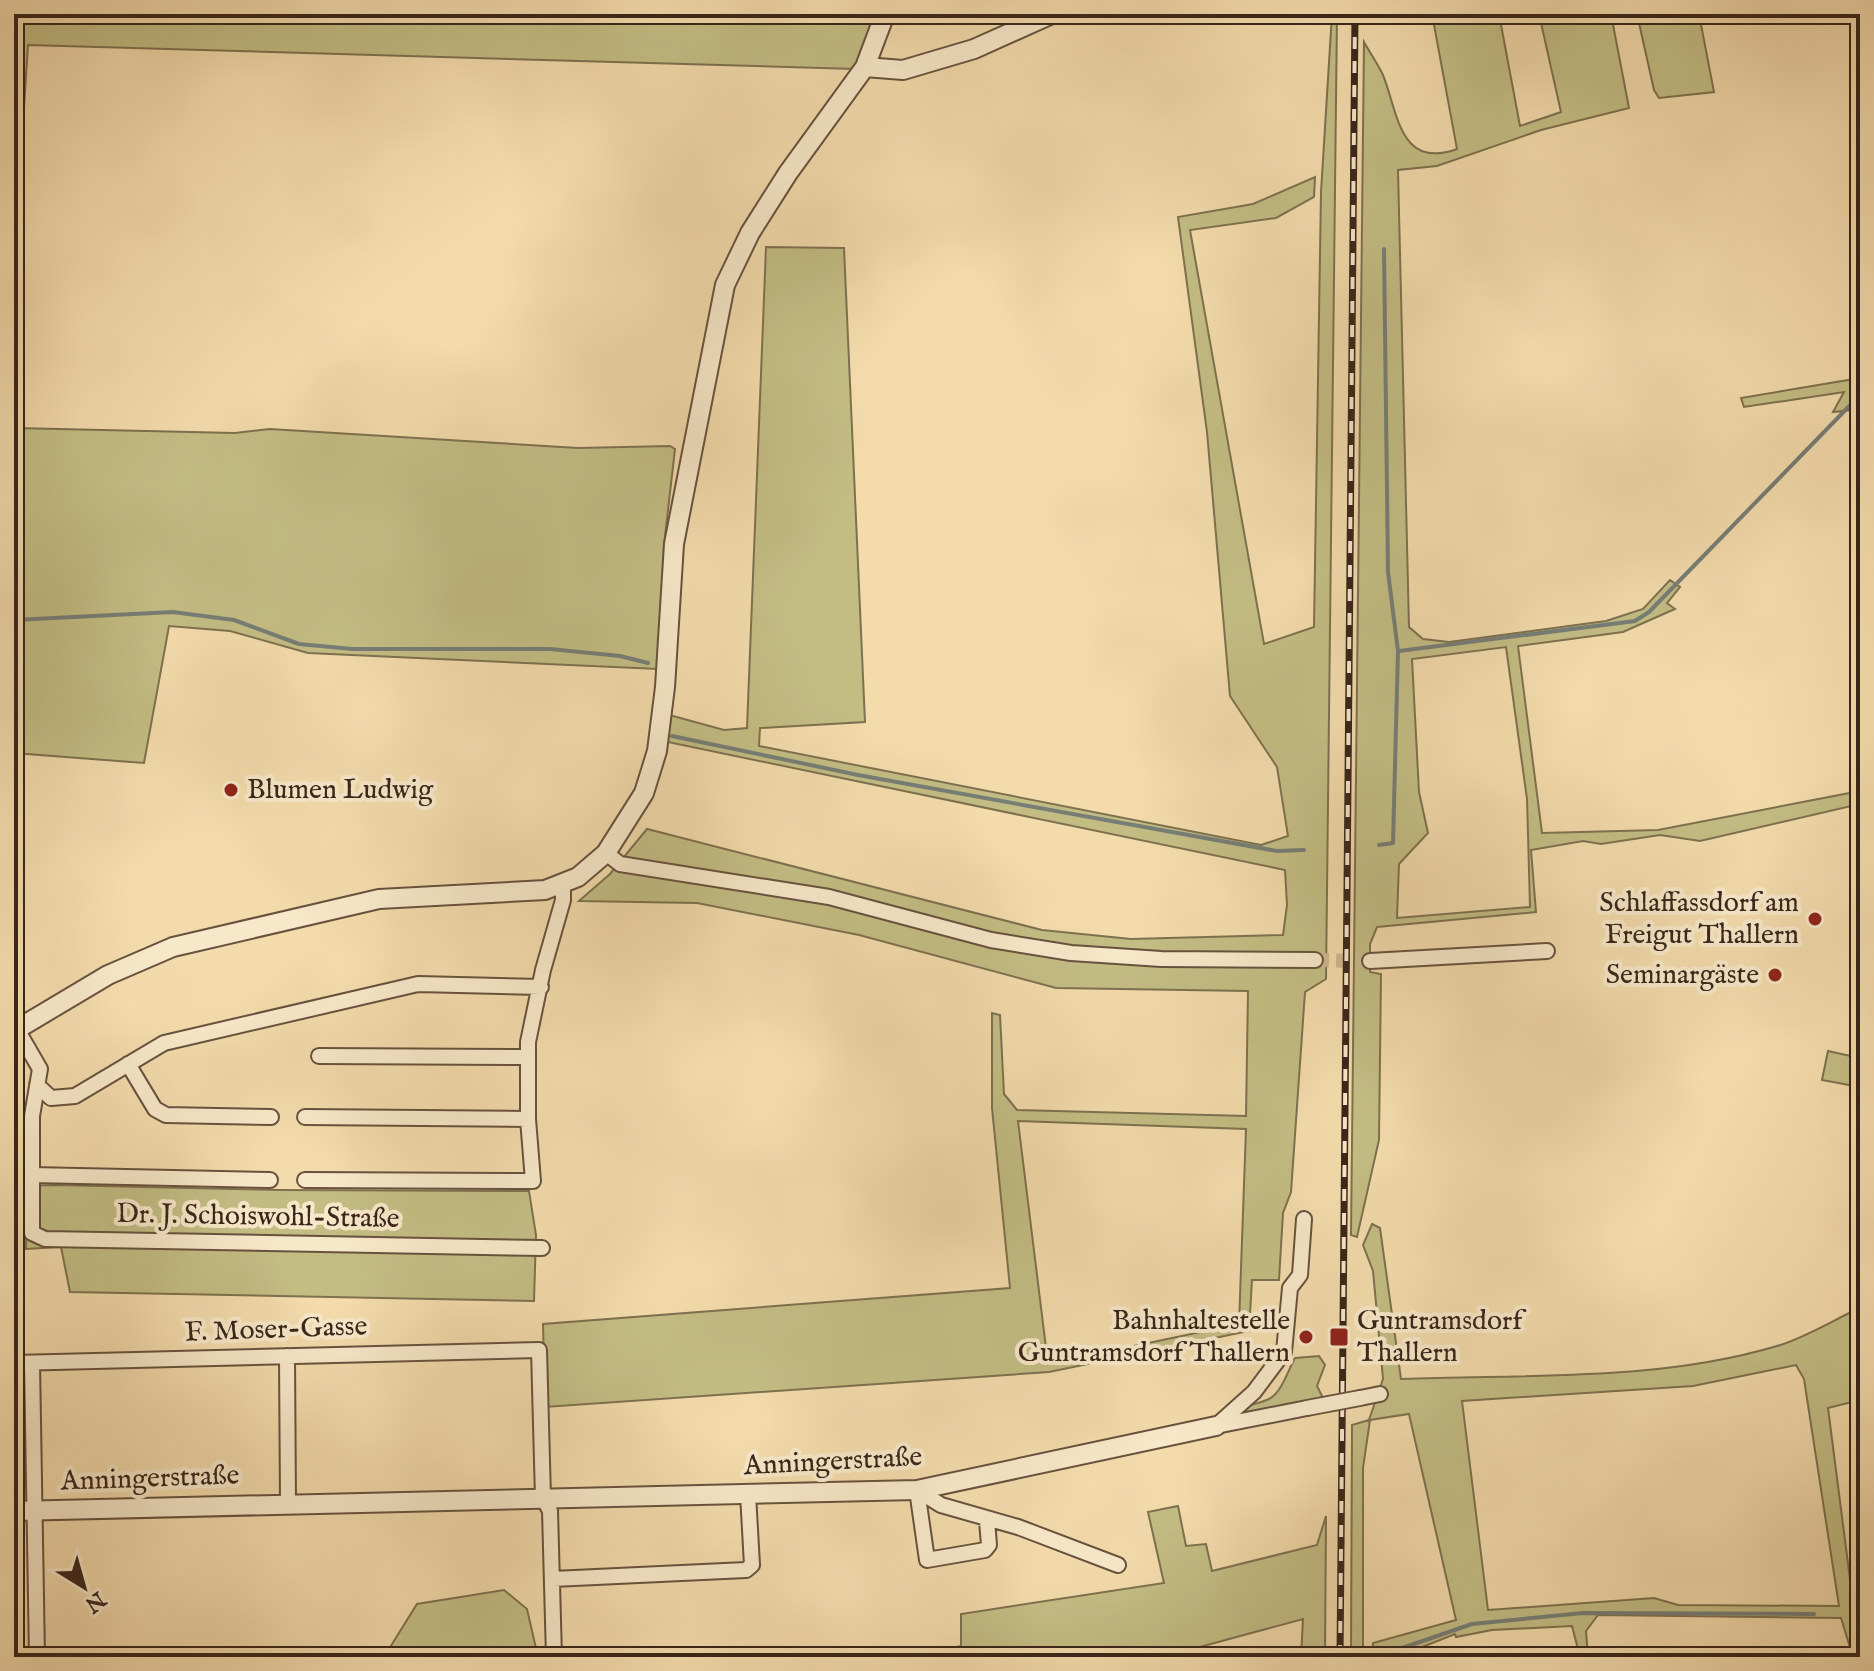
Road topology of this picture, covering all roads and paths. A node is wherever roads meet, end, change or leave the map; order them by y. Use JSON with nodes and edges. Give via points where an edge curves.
{"nodes":[{"id":1,"x":885,"y":14,"type":"edge"},
{"id":2,"x":1052,"y":14,"type":"edge"},
{"id":3,"x":865,"y":67,"type":"junction"},
{"id":4,"x":606,"y":853,"type":"junction"},
{"id":5,"x":563,"y":885,"type":"junction"},
{"id":6,"x":1547,"y":951,"type":"dead end"},
{"id":7,"x":1315,"y":960,"type":"tunnel mouth"},
{"id":8,"x":1370,"y":961,"type":"tunnel mouth"},
{"id":9,"x":541,"y":987,"type":"junction"},
{"id":10,"x":15,"y":1028,"type":"edge"},
{"id":11,"x":319,"y":1056,"type":"dead end"},
{"id":12,"x":528,"y":1057,"type":"junction"},
{"id":13,"x":128,"y":1064,"type":"junction"},
{"id":14,"x":37,"y":1085,"type":"junction"},
{"id":15,"x":271,"y":1117,"type":"dead end"},
{"id":16,"x":305,"y":1117,"type":"dead end"},
{"id":17,"x":528,"y":1119,"type":"junction"},
{"id":18,"x":31,"y":1175,"type":"junction"},
{"id":19,"x":270,"y":1180,"type":"dead end"},
{"id":20,"x":305,"y":1180,"type":"dead end"},
{"id":21,"x":1304,"y":1219,"type":"dead end"},
{"id":22,"x":542,"y":1248,"type":"dead end"},
{"id":23,"x":287,"y":1356,"type":"junction"},
{"id":24,"x":14,"y":1363,"type":"edge"},
{"id":25,"x":32,"y":1363,"type":"junction"},
{"id":26,"x":1380,"y":1394,"type":"dead end"},
{"id":27,"x":1216,"y":1426,"type":"junction"},
{"id":28,"x":917,"y":1490,"type":"junction"},
{"id":29,"x":748,"y":1494,"type":"junction"},
{"id":30,"x":543,"y":1498,"type":"junction"},
{"id":31,"x":288,"y":1503,"type":"junction"},
{"id":32,"x":14,"y":1511,"type":"edge"},
{"id":33,"x":35,"y":1511,"type":"junction"},
{"id":34,"x":987,"y":1521,"type":"junction"},
{"id":35,"x":1118,"y":1565,"type":"dead end"},
{"id":36,"x":553,"y":1579,"type":"junction"},
{"id":37,"x":37,"y":1657,"type":"edge"},
{"id":38,"x":554,"y":1657,"type":"edge"}],
"edges":[{"from":1,"to":3,"type":"street"},
{"from":2,"to":3,"type":"street","via":[[974,49],[903,70]]},
{"from":3,"to":4,"type":"street","via":[[788,173],[725,285],[674,544],[657,751],[644,793]]},
{"from":4,"to":5,"type":"street"},
{"from":4,"to":7,"type":"street","via":[[620,864],[829,897],[991,940],[1071,953]]},
{"from":5,"to":9,"type":"street","name":"Dr. J. Schoiswohl-Straße"},
{"from":5,"to":10,"type":"street","via":[[526,893],[379,899],[173,947],[108,975]]},
{"from":6,"to":8,"type":"street"},
{"from":9,"to":12,"type":"street","name":"Dr. J. Schoiswohl-Straße"},
{"from":9,"to":13,"type":"street","via":[[418,984],[164,1043]]},
{"from":10,"to":14,"type":"street","name":"Dr. J. Schoiswohl-Straße","via":[[40,1069]]},
{"from":11,"to":12,"type":"street"},
{"from":12,"to":17,"type":"street","name":"Dr. J. Schoiswohl-Straße"},
{"from":13,"to":14,"type":"street","via":[[63,1099],[51,1098]]},
{"from":13,"to":15,"type":"street","via":[[155,1109],[166,1115]]},
{"from":14,"to":18,"type":"street","name":"Dr. J. Schoiswohl-Straße"},
{"from":16,"to":17,"type":"street"},
{"from":17,"to":20,"type":"street","name":"Dr. J. Schoiswohl-Straße","via":[[533,1181]]},
{"from":18,"to":19,"type":"street","name":"Dr. J. Schoiswohl-Straße"},
{"from":18,"to":22,"type":"street","name":"Dr. J. Schoiswohl-Straße","via":[[32,1233],[45,1239]]},
{"from":21,"to":27,"type":"street","name":"Anningerstraße","via":[[1300,1275],[1290,1288],[1284,1352],[1254,1392]]},
{"from":23,"to":25,"type":"street","name":"F. Moser-Gasse"},
{"from":23,"to":30,"type":"street","name":"F. Moser-Gasse","via":[[539,1350]]},
{"from":23,"to":31,"type":"street"},
{"from":24,"to":25,"type":"street","name":"F. Moser-Gasse"},
{"from":25,"to":33,"type":"street"},
{"from":26,"to":27,"type":"street","name":"Anningerstraße","bridge":true},
{"from":27,"to":28,"type":"street","name":"Anningerstraße"},
{"from":28,"to":29,"type":"street","name":"Anningerstraße"},
{"from":28,"to":34,"type":"street"},
{"from":28,"to":34,"type":"street","via":[[927,1560],[985,1550]]},
{"from":29,"to":30,"type":"street","name":"Anningerstraße"},
{"from":29,"to":36,"type":"street","via":[[752,1565],[746,1570]]},
{"from":30,"to":31,"type":"street","name":"Anningerstraße"},
{"from":30,"to":36,"type":"street","via":[[550,1511]]},
{"from":31,"to":33,"type":"street","name":"Anningerstraße"},
{"from":32,"to":33,"type":"street","name":"Anningerstraße"},
{"from":33,"to":37,"type":"street"},
{"from":34,"to":35,"type":"street","via":[[1018,1527]]},
{"from":36,"to":38,"type":"street"}]}
